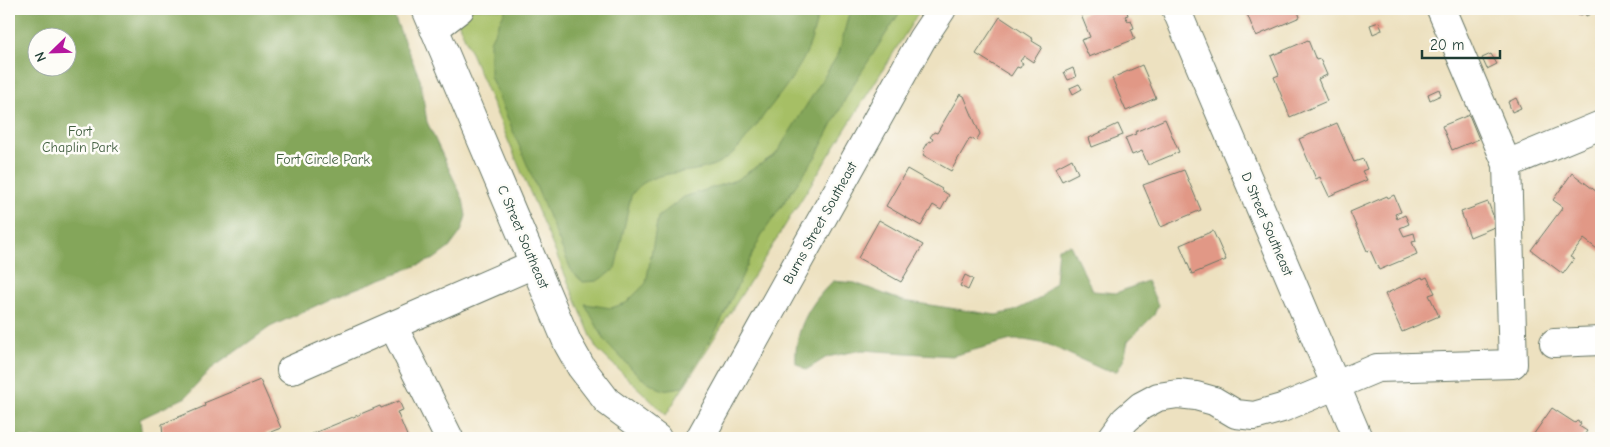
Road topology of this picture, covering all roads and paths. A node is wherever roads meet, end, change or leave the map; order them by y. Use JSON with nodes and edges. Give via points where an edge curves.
{"nodes":[{"id":1,"x":460,"y":9,"type":"edge"},
{"id":2,"x":942,"y":9,"type":"edge"},
{"id":3,"x":1176,"y":9,"type":"edge"},
{"id":4,"x":1441,"y":9,"type":"edge"},
{"id":5,"x":430,"y":19,"type":"edge"},
{"id":6,"x":1601,"y":125,"type":"edge"},
{"id":7,"x":1507,"y":164,"type":"junction"},
{"id":8,"x":534,"y":264,"type":"junction"},
{"id":9,"x":396,"y":324,"type":"junction"},
{"id":10,"x":1601,"y":341,"type":"edge"},
{"id":11,"x":1554,"y":343,"type":"dead end"},
{"id":12,"x":291,"y":370,"type":"dead end"},
{"id":13,"x":1336,"y":386,"type":"junction"},
{"id":14,"x":1252,"y":427,"type":"edge"},
{"id":15,"x":448,"y":438,"type":"edge"},
{"id":16,"x":657,"y":438,"type":"edge"},
{"id":17,"x":700,"y":438,"type":"edge"},
{"id":18,"x":1112,"y":438,"type":"edge"},
{"id":19,"x":1358,"y":438,"type":"edge"}],
"edges":[{"from":1,"to":5,"type":"street"},
{"from":2,"to":17,"type":"street","name":"Burns Street Southeast","via":[[922,39]]},
{"from":3,"to":13,"type":"street","name":"D Street Southeast"},
{"from":4,"to":7,"type":"street"},
{"from":5,"to":8,"type":"street","name":"C Street Southeast"},
{"from":6,"to":7,"type":"street"},
{"from":7,"to":13,"type":"street","via":[[1513,364],[1376,368]]},
{"from":8,"to":9,"type":"street"},
{"from":8,"to":16,"type":"street","name":"C Street Southeast","via":[[568,344],[590,381],[607,401]]},
{"from":9,"to":12,"type":"street"},
{"from":9,"to":15,"type":"street","via":[[398,336]]},
{"from":10,"to":11,"type":"street"},
{"from":13,"to":14,"type":"street","via":[[1282,408]]},
{"from":13,"to":19,"type":"street","name":"D Street Southeast"},
{"from":14,"to":18,"type":"street","via":[[1214,401],[1178,394],[1158,397],[1141,406],[1124,420]]}]}
